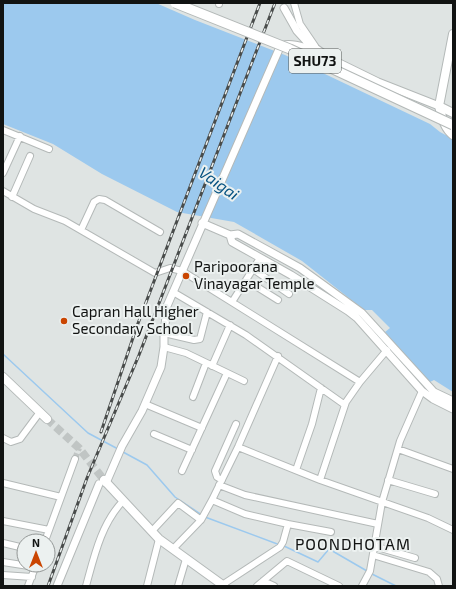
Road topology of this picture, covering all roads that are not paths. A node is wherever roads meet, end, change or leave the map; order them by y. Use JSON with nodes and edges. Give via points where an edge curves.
{"nodes":[{"id":1,"x":294,"y":3,"type":"edge"},
{"id":2,"x":176,"y":4,"type":"edge"},
{"id":3,"x":284,"y":8,"type":"dead end"},
{"id":4,"x":453,"y":34,"type":"edge"},
{"id":5,"x":320,"y":52,"type":"junction"},
{"id":6,"x":439,"y":106,"type":"junction"},
{"id":7,"x":453,"y":113,"type":"edge"},
{"id":8,"x":453,"y":125,"type":"edge"},
{"id":9,"x":3,"y":130,"type":"edge"},
{"id":10,"x":453,"y":135,"type":"edge"},
{"id":11,"x":20,"y":136,"type":"junction"},
{"id":12,"x":49,"y":149,"type":"dead end"},
{"id":13,"x":30,"y":156,"type":"dead end"},
{"id":14,"x":3,"y":173,"type":"edge"},
{"id":15,"x":3,"y":191,"type":"edge"},
{"id":16,"x":12,"y":197,"type":"junction"},
{"id":17,"x":203,"y":221,"type":"junction"},
{"id":18,"x":81,"y":230,"type":"junction"},
{"id":19,"x":160,"y":232,"type":"dead end"},
{"id":20,"x":230,"y":235,"type":"junction"},
{"id":21,"x":260,"y":258,"type":"junction"},
{"id":22,"x":253,"y":269,"type":"junction"},
{"id":23,"x":182,"y":271,"type":"junction"},
{"id":24,"x":246,"y":280,"type":"junction"},
{"id":25,"x":173,"y":292,"type":"junction"},
{"id":26,"x":289,"y":294,"type":"dead end"},
{"id":27,"x":278,"y":300,"type":"dead end"},
{"id":28,"x":232,"y":302,"type":"junction"},
{"id":29,"x":207,"y":312,"type":"junction"},
{"id":30,"x":230,"y":326,"type":"junction"},
{"id":31,"x":164,"y":333,"type":"junction"},
{"id":32,"x":164,"y":347,"type":"junction"},
{"id":33,"x":387,"y":350,"type":"junction"},
{"id":34,"x":278,"y":356,"type":"junction"},
{"id":35,"x":209,"y":364,"type":"junction"},
{"id":36,"x":227,"y":373,"type":"junction"},
{"id":37,"x":3,"y":377,"type":"edge"},
{"id":38,"x":244,"y":381,"type":"dead end"},
{"id":39,"x":360,"y":382,"type":"junction"},
{"id":40,"x":321,"y":388,"type":"junction"},
{"id":41,"x":422,"y":391,"type":"junction"},
{"id":42,"x":193,"y":397,"type":"dead end"},
{"id":43,"x":453,"y":401,"type":"edge"},
{"id":44,"x":145,"y":404,"type":"junction"},
{"id":45,"x":345,"y":405,"type":"junction"},
{"id":46,"x":453,"y":409,"type":"edge"},
{"id":47,"x":40,"y":412,"type":"junction"},
{"id":48,"x":48,"y":419,"type":"tunnel mouth"},
{"id":49,"x":236,"y":424,"type":"dead end"},
{"id":50,"x":202,"y":428,"type":"junction"},
{"id":51,"x":154,"y":434,"type":"dead end"},
{"id":52,"x":3,"y":438,"type":"edge"},
{"id":53,"x":238,"y":447,"type":"junction"},
{"id":54,"x":398,"y":449,"type":"junction"},
{"id":55,"x":192,"y":450,"type":"junction"},
{"id":56,"x":75,"y":459,"type":"tunnel mouth"},
{"id":57,"x":453,"y":469,"type":"edge"},
{"id":58,"x":296,"y":470,"type":"junction"},
{"id":59,"x":182,"y":471,"type":"dead end"},
{"id":60,"x":320,"y":480,"type":"junction"},
{"id":61,"x":388,"y":480,"type":"junction"},
{"id":62,"x":103,"y":482,"type":"junction"},
{"id":63,"x":3,"y":483,"type":"edge"},
{"id":64,"x":221,"y":483,"type":"junction"},
{"id":65,"x":435,"y":494,"type":"dead end"},
{"id":66,"x":61,"y":497,"type":"junction"},
{"id":67,"x":212,"y":500,"type":"junction"},
{"id":68,"x":123,"y":501,"type":"junction"},
{"id":69,"x":382,"y":502,"type":"junction"},
{"id":70,"x":201,"y":520,"type":"junction"},
{"id":71,"x":3,"y":521,"type":"edge"},
{"id":72,"x":288,"y":524,"type":"junction"},
{"id":73,"x":378,"y":524,"type":"junction"},
{"id":74,"x":49,"y":530,"type":"junction"},
{"id":75,"x":453,"y":530,"type":"edge"},
{"id":76,"x":152,"y":531,"type":"junction"},
{"id":77,"x":331,"y":532,"type":"dead end"},
{"id":78,"x":48,"y":533,"type":"edge"},
{"id":79,"x":160,"y":539,"type":"junction"},
{"id":80,"x":3,"y":543,"type":"edge"},
{"id":81,"x":16,"y":546,"type":"edge"},
{"id":82,"x":374,"y":546,"type":"junction"},
{"id":83,"x":173,"y":549,"type":"junction"},
{"id":84,"x":373,"y":555,"type":"junction"},
{"id":85,"x":186,"y":558,"type":"junction"},
{"id":86,"x":415,"y":558,"type":"dead end"},
{"id":87,"x":3,"y":562,"type":"edge"},
{"id":88,"x":16,"y":564,"type":"edge"},
{"id":89,"x":33,"y":573,"type":"edge"},
{"id":90,"x":3,"y":575,"type":"edge"},
{"id":91,"x":32,"y":577,"type":"junction"},
{"id":92,"x":263,"y":581,"type":"junction"},
{"id":93,"x":28,"y":586,"type":"edge"},
{"id":94,"x":57,"y":586,"type":"edge"},
{"id":95,"x":86,"y":586,"type":"edge"},
{"id":96,"x":147,"y":586,"type":"edge"},
{"id":97,"x":178,"y":586,"type":"edge"},
{"id":98,"x":223,"y":586,"type":"edge"},
{"id":99,"x":257,"y":586,"type":"edge"},
{"id":100,"x":274,"y":586,"type":"edge"},
{"id":101,"x":339,"y":586,"type":"edge"},
{"id":102,"x":362,"y":586,"type":"edge"},
{"id":103,"x":439,"y":586,"type":"edge"}],
"edges":[{"from":1,"to":5,"type":"street","via":[[300,24]]},
{"from":2,"to":8,"type":"main road","number":"SHU73","bridge":true,"via":[[290,49]]},
{"from":3,"to":5,"type":"street","via":[[297,32]]},
{"from":4,"to":6,"type":"main road"},
{"from":5,"to":6,"type":"street","via":[[378,82]]},
{"from":5,"to":17,"type":"street","via":[[290,44],[282,45],[270,66]]},
{"from":6,"to":7,"type":"main road"},
{"from":6,"to":10,"type":"main road","via":[[447,130]]},
{"from":9,"to":11,"type":"street"},
{"from":11,"to":12,"type":"street"},
{"from":11,"to":14,"type":"street"},
{"from":13,"to":16,"type":"street"},
{"from":15,"to":16,"type":"street"},
{"from":16,"to":18,"type":"street"},
{"from":17,"to":20,"type":"street"},
{"from":17,"to":23,"type":"street"},
{"from":18,"to":19,"type":"street","via":[[94,202],[99,199]]},
{"from":18,"to":23,"type":"street","via":[[155,274],[170,268]]},
{"from":20,"to":21,"type":"street","via":[[232,242]]},
{"from":20,"to":43,"type":"street","via":[[238,234],[300,268],[362,313],[434,392]]},
{"from":21,"to":22,"type":"street"},
{"from":21,"to":33,"type":"street","via":[[348,311]]},
{"from":22,"to":24,"type":"street"},
{"from":22,"to":26,"type":"street"},
{"from":23,"to":25,"type":"street"},
{"from":23,"to":28,"type":"street"},
{"from":24,"to":27,"type":"street"},
{"from":24,"to":28,"type":"street"},
{"from":25,"to":29,"type":"street"},
{"from":25,"to":31,"type":"street","via":[[167,306]]},
{"from":28,"to":39,"type":"street"},
{"from":29,"to":30,"type":"street"},
{"from":29,"to":31,"type":"street","via":[[200,339]]},
{"from":30,"to":34,"type":"street"},
{"from":30,"to":35,"type":"street"},
{"from":31,"to":32,"type":"street"},
{"from":32,"to":35,"type":"street","via":[[186,353]]},
{"from":32,"to":44,"type":"street","via":[[161,366]]},
{"from":33,"to":39,"type":"street"},
{"from":33,"to":41,"type":"street"},
{"from":34,"to":40,"type":"street"},
{"from":34,"to":53,"type":"street"},
{"from":35,"to":36,"type":"street"},
{"from":35,"to":42,"type":"street"},
{"from":36,"to":38,"type":"street"},
{"from":36,"to":50,"type":"street"},
{"from":37,"to":47,"type":"main road"},
{"from":39,"to":45,"type":"street"},
{"from":40,"to":45,"type":"street"},
{"from":40,"to":58,"type":"street"},
{"from":41,"to":46,"type":"street"},
{"from":41,"to":54,"type":"street"},
{"from":44,"to":50,"type":"street"},
{"from":44,"to":62,"type":"street"},
{"from":45,"to":60,"type":"street"},
{"from":47,"to":48,"type":"main road"},
{"from":47,"to":52,"type":"street","via":[[20,440],[12,442]]},
{"from":49,"to":64,"type":"street","via":[[215,472]]},
{"from":50,"to":55,"type":"street"},
{"from":51,"to":55,"type":"street"},
{"from":53,"to":58,"type":"street"},
{"from":53,"to":64,"type":"street"},
{"from":54,"to":57,"type":"street"},
{"from":54,"to":61,"type":"street"},
{"from":55,"to":59,"type":"street"},
{"from":56,"to":66,"type":"street"},
{"from":58,"to":60,"type":"street"},
{"from":60,"to":69,"type":"street"},
{"from":61,"to":65,"type":"street"},
{"from":61,"to":69,"type":"street"},
{"from":62,"to":68,"type":"main road"},
{"from":62,"to":94,"type":"street"},
{"from":63,"to":66,"type":"street"},
{"from":64,"to":67,"type":"street"},
{"from":64,"to":73,"type":"street","via":[[253,497]]},
{"from":66,"to":74,"type":"street"},
{"from":67,"to":70,"type":"street"},
{"from":67,"to":72,"type":"street","via":[[245,514]]},
{"from":68,"to":76,"type":"main road"},
{"from":68,"to":95,"type":"street","via":[[112,514],[97,543]]},
{"from":69,"to":73,"type":"street"},
{"from":69,"to":75,"type":"street"},
{"from":70,"to":76,"type":"street","via":[[178,503]]},
{"from":70,"to":83,"type":"street"},
{"from":71,"to":74,"type":"street"},
{"from":72,"to":77,"type":"street"},
{"from":72,"to":98,"type":"street","via":[[281,545]]},
{"from":73,"to":82,"type":"street"},
{"from":74,"to":78,"type":"street"},
{"from":76,"to":79,"type":"main road"},
{"from":79,"to":83,"type":"main road"},
{"from":79,"to":96,"type":"street"},
{"from":80,"to":81,"type":"street"},
{"from":82,"to":84,"type":"street"},
{"from":82,"to":86,"type":"street"},
{"from":83,"to":85,"type":"main road"},
{"from":84,"to":102,"type":"street","via":[[369,573]]},
{"from":84,"to":103,"type":"street","via":[[429,572],[437,579]]},
{"from":85,"to":97,"type":"street"},
{"from":85,"to":98,"type":"main road"},
{"from":87,"to":88,"type":"street"},
{"from":89,"to":91,"type":"street"},
{"from":90,"to":91,"type":"street"},
{"from":91,"to":93,"type":"street"},
{"from":92,"to":99,"type":"street"},
{"from":92,"to":100,"type":"street"},
{"from":92,"to":101,"type":"street","via":[[287,561]]}]}
